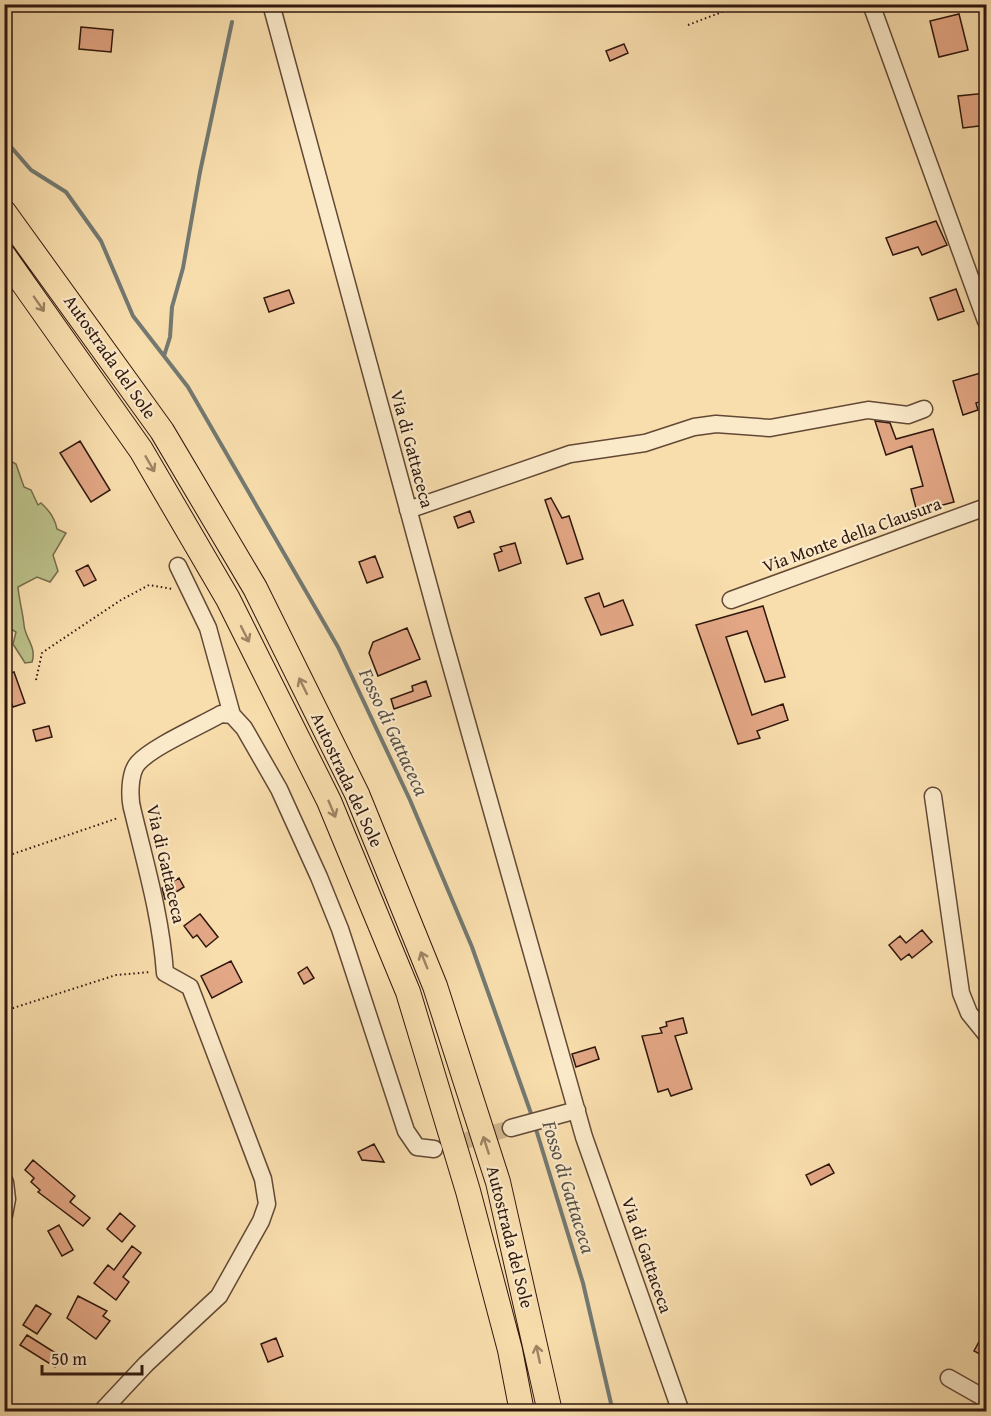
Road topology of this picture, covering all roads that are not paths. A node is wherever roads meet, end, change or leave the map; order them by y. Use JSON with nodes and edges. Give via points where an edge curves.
{"nodes":[{"id":1,"x":271,"y":4,"type":"edge"},
{"id":2,"x":871,"y":4,"type":"edge"},
{"id":3,"x":4,"y":212,"type":"edge"},
{"id":4,"x":4,"y":256,"type":"edge"},
{"id":5,"x":987,"y":321,"type":"edge"},
{"id":6,"x":924,"y":409,"type":"dead end"},
{"id":7,"x":987,"y":507,"type":"edge"},
{"id":8,"x":408,"y":510,"type":"junction"},
{"id":9,"x":178,"y":567,"type":"dead end"},
{"id":10,"x":732,"y":600,"type":"dead end"},
{"id":11,"x":232,"y":715,"type":"junction"},
{"id":12,"x":933,"y":796,"type":"dead end"},
{"id":13,"x":987,"y":1034,"type":"edge"},
{"id":14,"x":576,"y":1110,"type":"junction"},
{"id":15,"x":511,"y":1128,"type":"tunnel mouth"},
{"id":16,"x":434,"y":1149,"type":"tunnel mouth"},
{"id":17,"x":5,"y":1182,"type":"edge"},
{"id":18,"x":4,"y":1215,"type":"edge"},
{"id":19,"x":949,"y":1378,"type":"dead end"},
{"id":20,"x":987,"y":1399,"type":"edge"},
{"id":21,"x":101,"y":1412,"type":"edge"},
{"id":22,"x":522,"y":1412,"type":"edge"},
{"id":23,"x":550,"y":1412,"type":"edge"},
{"id":24,"x":681,"y":1412,"type":"edge"}],
"edges":[{"from":1,"to":8,"type":"street","name":"Via di Gattaceca"},
{"from":2,"to":5,"type":"street"},
{"from":23,"to":3,"type":"highway","name":"Autostrada del Sole","one_way":true,"via":[[498,1182],[435,986],[357,794],[255,588],[162,432]]},
{"from":4,"to":22,"type":"highway","name":"Autostrada del Sole","one_way":true,"via":[[141,450],[228,599],[329,801],[408,992],[468,1191],[510,1350]]},
{"from":6,"to":8,"type":"street","via":[[908,415],[868,410],[770,428],[716,424],[694,427],[645,443],[570,454]]},
{"from":7,"to":10,"type":"street","name":"Via Monte della Clausura"},
{"from":8,"to":14,"type":"street","name":"Via di Gattaceca"},
{"from":9,"to":11,"type":"street","via":[[208,628]]},
{"from":11,"to":16,"type":"street","via":[[244,728],[279,789],[319,877],[406,1131],[417,1147]]},
{"from":11,"to":21,"type":"street","name":"Via di Gattaceca","via":[[220,714],[145,756],[132,774],[132,811],[163,934],[165,973],[190,987],[264,1179],[267,1203],[219,1296]]},
{"from":12,"to":13,"type":"street","via":[[961,993],[969,1013]]},
{"from":14,"to":15,"type":"street"},
{"from":14,"to":24,"type":"street","name":"Via di Gattaceca"},
{"from":17,"to":18,"type":"street"},
{"from":19,"to":20,"type":"street"}]}
